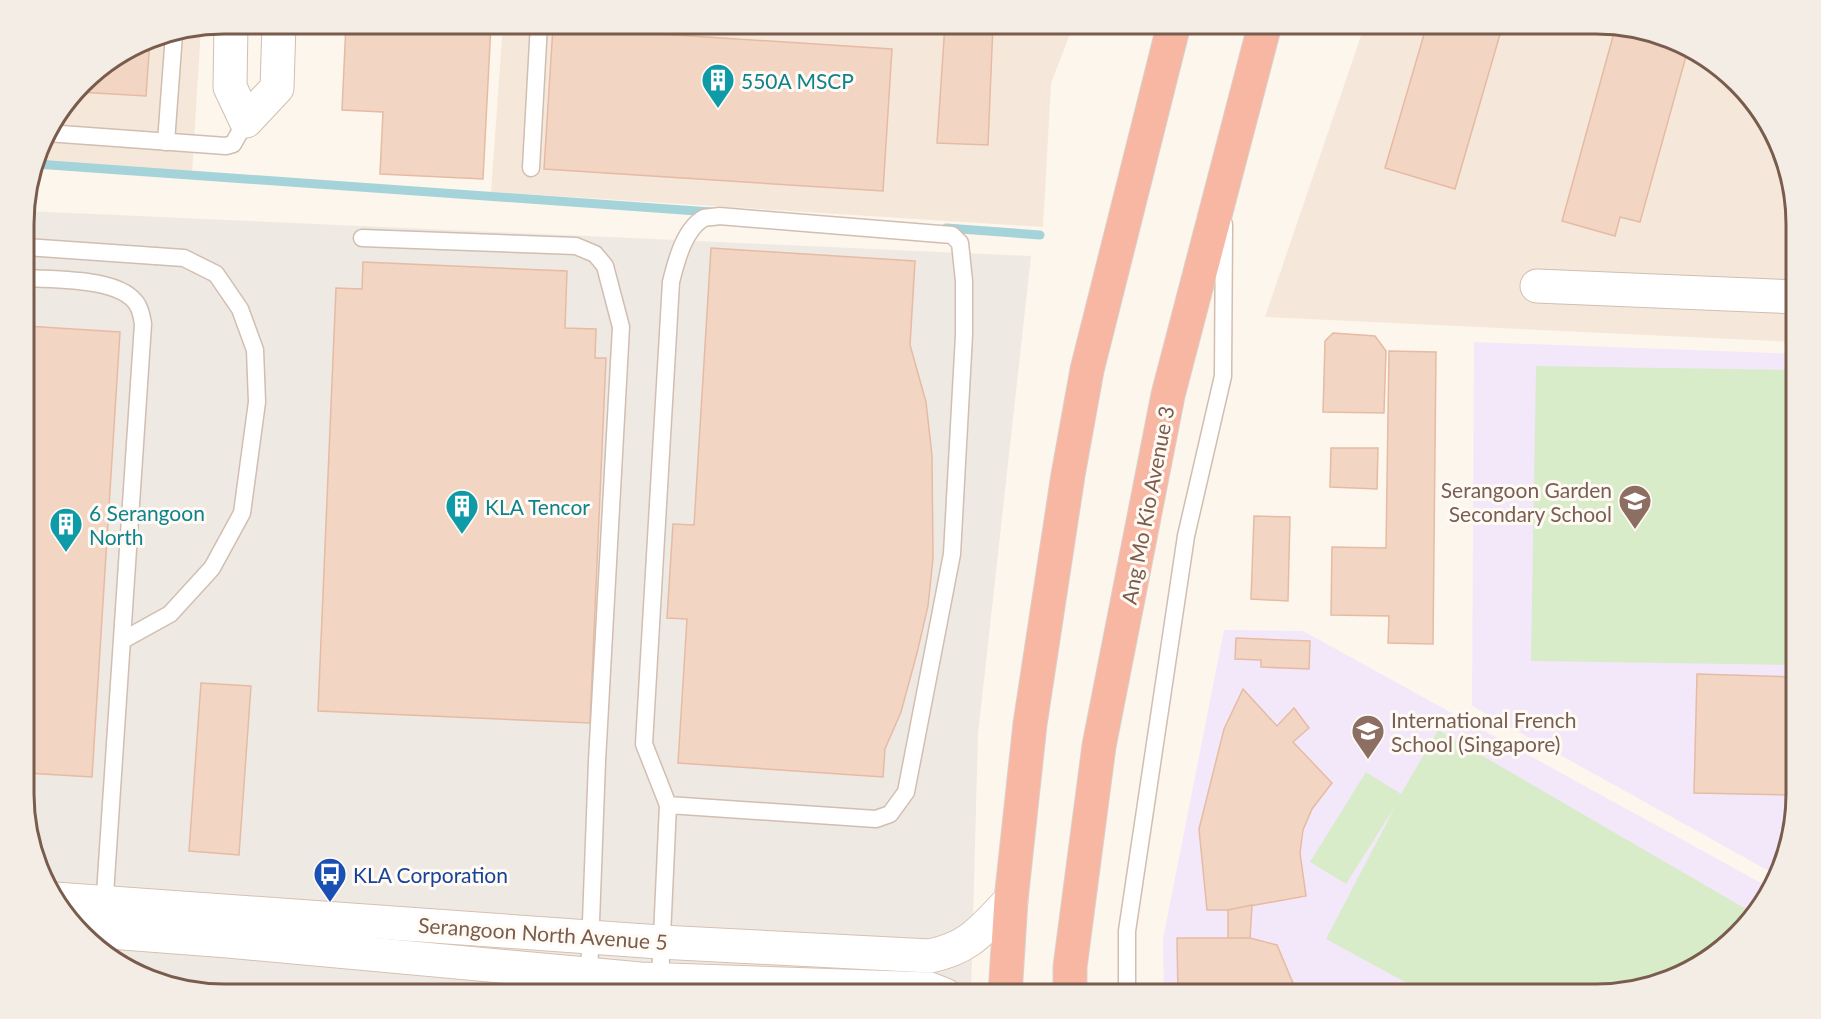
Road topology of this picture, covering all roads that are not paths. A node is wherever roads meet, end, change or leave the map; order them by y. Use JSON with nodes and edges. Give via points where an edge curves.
{"nodes":[{"id":1,"x":1171,"y":34,"type":"edge"},
{"id":2,"x":1262,"y":34,"type":"edge"},
{"id":3,"x":231,"y":35,"type":"edge"},
{"id":4,"x":279,"y":35,"type":"edge"},
{"id":5,"x":538,"y":35,"type":"edge"},
{"id":6,"x":173,"y":42,"type":"edge"},
{"id":7,"x":246,"y":121,"type":"junction"},
{"id":8,"x":58,"y":134,"type":"edge"},
{"id":9,"x":166,"y":142,"type":"junction"},
{"id":10,"x":531,"y":168,"type":"dead end"},
{"id":11,"x":1225,"y":178,"type":"junction"},
{"id":12,"x":362,"y":238,"type":"dead end"},
{"id":13,"x":34,"y":248,"type":"edge"},
{"id":14,"x":34,"y":279,"type":"edge"},
{"id":15,"x":1537,"y":286,"type":"dead end"},
{"id":16,"x":1786,"y":297,"type":"edge"},
{"id":17,"x":123,"y":640,"type":"junction"},
{"id":18,"x":668,"y":805,"type":"junction"},
{"id":19,"x":1011,"y":900,"type":"junction"},
{"id":20,"x":74,"y":909,"type":"edge"},
{"id":21,"x":97,"y":921,"type":"edge"},
{"id":22,"x":592,"y":936,"type":"junction"},
{"id":23,"x":674,"y":942,"type":"junction"},
{"id":24,"x":589,"y":975,"type":"junction"},
{"id":25,"x":1006,"y":984,"type":"edge"},
{"id":26,"x":1070,"y":984,"type":"edge"},
{"id":27,"x":1127,"y":984,"type":"edge"},
{"id":28,"x":653,"y":985,"type":"edge"},
{"id":29,"x":662,"y":985,"type":"edge"},
{"id":30,"x":662,"y":985,"type":"edge"}],
"edges":[{"from":1,"to":19,"type":"highway","via":[[1083,394],[1030,724]]},
{"from":2,"to":11,"type":"highway","name":"Ang Mo Kio Avenue 3"},
{"from":3,"to":7,"type":"street","via":[[230,87]]},
{"from":4,"to":7,"type":"street","via":[[277,88]]},
{"from":5,"to":10,"type":"lane"},
{"from":6,"to":9,"type":"lane"},
{"from":7,"to":9,"type":"lane","via":[[230,146]]},
{"from":8,"to":9,"type":"lane"},
{"from":11,"to":26,"type":"highway","name":"Ang Mo Kio Avenue 3","via":[[1168,395],[1099,746]]},
{"from":11,"to":27,"type":"lane","via":[[1223,376],[1186,536],[1127,931]]},
{"from":12,"to":22,"type":"lane","via":[[576,246],[595,254],[605,266],[621,327],[597,760]]},
{"from":13,"to":17,"type":"lane","via":[[184,258],[216,274],[240,309],[255,350],[257,402],[242,513],[212,568],[170,614]]},
{"from":14,"to":17,"type":"lane","via":[[105,284],[138,304],[143,324]]},
{"from":15,"to":16,"type":"street"},
{"from":17,"to":21,"type":"lane"},
{"from":18,"to":18,"type":"lane","via":[[644,744],[671,282],[679,253],[704,218],[719,216],[952,235],[960,243],[964,281],[952,554],[906,792],[890,814],[876,819]]},
{"from":18,"to":23,"type":"lane"},
{"from":19,"to":23,"type":"street","name":"Serangoon North Avenue 5","via":[[955,951],[930,956]]},
{"from":19,"to":25,"type":"highway"},
{"from":20,"to":21,"type":"street","name":"Serangoon North Avenue 5"},
{"from":21,"to":22,"type":"street","name":"Serangoon North Avenue 5"},
{"from":21,"to":24,"type":"street","name":"Serangoon North Avenue 5"},
{"from":22,"to":23,"type":"street","name":"Serangoon North Avenue 5"},
{"from":22,"to":24,"type":"lane"},
{"from":23,"to":29,"type":"lane"},
{"from":23,"to":30,"type":"lane"},
{"from":24,"to":28,"type":"street","name":"Serangoon North Avenue 5"}]}
